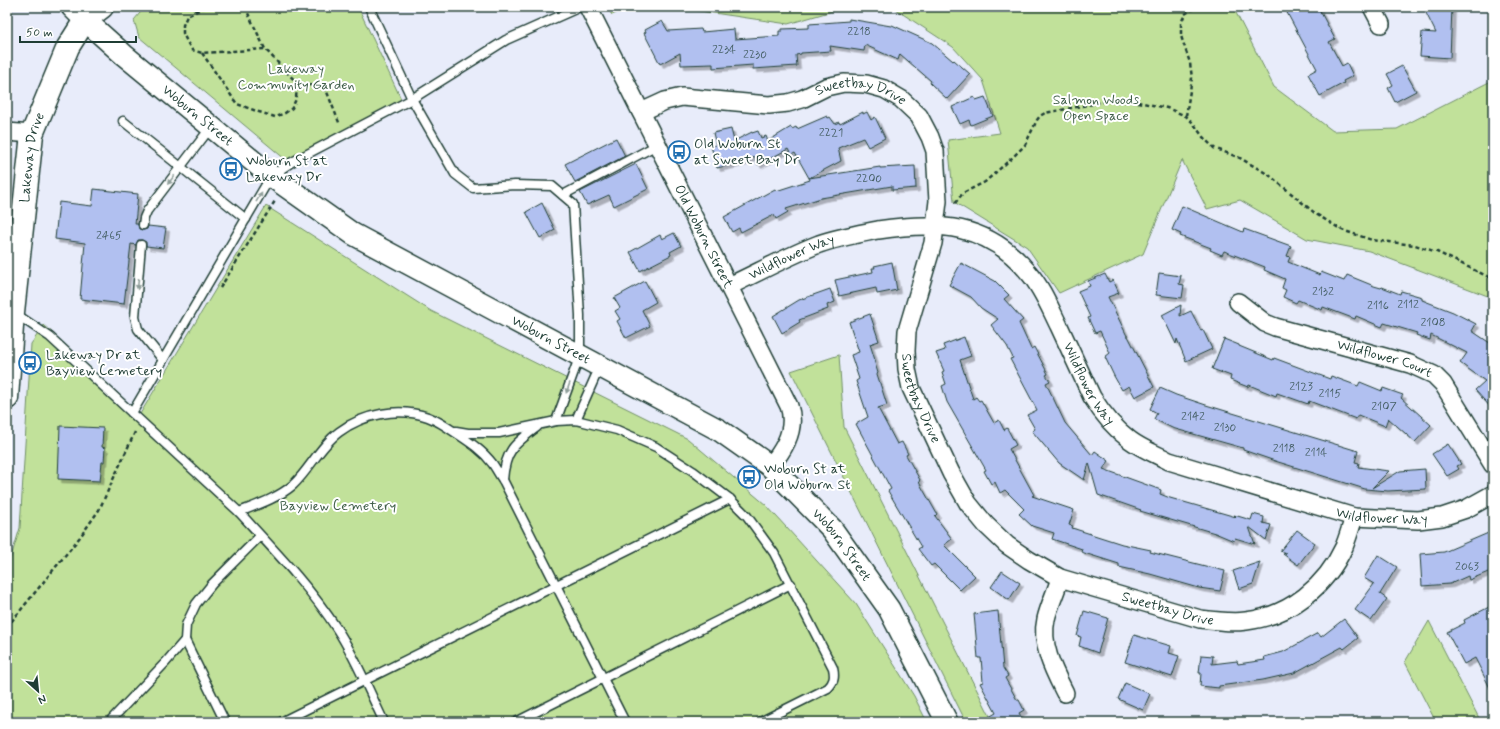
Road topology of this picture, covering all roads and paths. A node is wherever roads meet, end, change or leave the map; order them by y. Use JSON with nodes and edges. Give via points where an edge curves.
{"nodes":[{"id":1,"x":194,"y":7,"type":"edge"},
{"id":2,"x":205,"y":7,"type":"edge"},
{"id":3,"x":245,"y":7,"type":"edge"},
{"id":4,"x":369,"y":7,"type":"edge"},
{"id":5,"x":580,"y":7,"type":"edge"},
{"id":6,"x":588,"y":7,"type":"edge"},
{"id":7,"x":1196,"y":7,"type":"edge"},
{"id":8,"x":1372,"y":7,"type":"edge"},
{"id":9,"x":196,"y":11,"type":"junction"},
{"id":10,"x":86,"y":12,"type":"edge"},
{"id":11,"x":1381,"y":24,"type":"dead end"},
{"id":12,"x":266,"y":49,"type":"junction"},
{"id":13,"x":202,"y":53,"type":"junction"},
{"id":14,"x":297,"y":83,"type":"junction"},
{"id":15,"x":412,"y":99,"type":"junction"},
{"id":16,"x":641,"y":112,"type":"junction"},
{"id":17,"x":1186,"y":116,"type":"junction"},
{"id":18,"x":122,"y":121,"type":"dead end"},
{"id":19,"x":212,"y":127,"type":"junction"},
{"id":20,"x":7,"y":132,"type":"edge"},
{"id":21,"x":32,"y":134,"type":"junction"},
{"id":22,"x":344,"y":135,"type":"junction"},
{"id":23,"x":657,"y":145,"type":"junction"},
{"id":24,"x":181,"y":167,"type":"junction"},
{"id":25,"x":271,"y":176,"type":"junction"},
{"id":26,"x":563,"y":195,"type":"junction"},
{"id":27,"x":954,"y":204,"type":"dead end"},
{"id":28,"x":246,"y":219,"type":"junction"},
{"id":29,"x":143,"y":225,"type":"dead end"},
{"id":30,"x":936,"y":225,"type":"junction"},
{"id":31,"x":141,"y":245,"type":"dead end"},
{"id":32,"x":1493,"y":279,"type":"edge"},
{"id":33,"x":729,"y":286,"type":"junction"},
{"id":34,"x":1238,"y":302,"type":"dead end"},
{"id":35,"x":14,"y":312,"type":"junction"},
{"id":36,"x":580,"y":355,"type":"junction"},
{"id":37,"x":163,"y":360,"type":"junction"},
{"id":38,"x":600,"y":366,"type":"junction"},
{"id":39,"x":7,"y":398,"type":"edge"},
{"id":40,"x":132,"y":413,"type":"junction"},
{"id":41,"x":576,"y":420,"type":"junction"},
{"id":42,"x":556,"y":421,"type":"junction"},
{"id":43,"x":539,"y":426,"type":"junction"},
{"id":44,"x":452,"y":430,"type":"junction"},
{"id":45,"x":1493,"y":464,"type":"edge"},
{"id":46,"x":770,"y":466,"type":"junction"},
{"id":47,"x":503,"y":480,"type":"junction"},
{"id":48,"x":1493,"y":494,"type":"edge"},
{"id":49,"x":730,"y":499,"type":"junction"},
{"id":50,"x":239,"y":512,"type":"junction"},
{"id":51,"x":1354,"y":518,"type":"junction"},
{"id":52,"x":260,"y":536,"type":"junction"},
{"id":53,"x":1060,"y":578,"type":"junction"},
{"id":54,"x":791,"y":584,"type":"junction"},
{"id":55,"x":556,"y":586,"type":"junction"},
{"id":56,"x":185,"y":640,"type":"junction"},
{"id":57,"x":603,"y":678,"type":"junction"},
{"id":58,"x":364,"y":681,"type":"junction"},
{"id":59,"x":1065,"y":693,"type":"dead end"},
{"id":60,"x":109,"y":722,"type":"edge"},
{"id":61,"x":226,"y":722,"type":"edge"},
{"id":62,"x":281,"y":722,"type":"edge"},
{"id":63,"x":384,"y":722,"type":"edge"},
{"id":64,"x":516,"y":722,"type":"edge"},
{"id":65,"x":625,"y":722,"type":"edge"},
{"id":66,"x":760,"y":722,"type":"edge"},
{"id":67,"x":948,"y":722,"type":"edge"}],
"edges":[{"from":1,"to":9,"type":"path"},
{"from":2,"to":9,"type":"path"},
{"from":3,"to":12,"type":"path"},
{"from":4,"to":15,"type":"lane"},
{"from":5,"to":15,"type":"lane","via":[[506,40]]},
{"from":6,"to":16,"type":"street","name":"Old Woburn Street"},
{"from":7,"to":17,"type":"path","via":[[1185,14],[1181,23],[1181,36],[1192,78]]},
{"from":8,"to":11,"type":"street"},
{"from":9,"to":13,"type":"path","via":[[187,16],[183,33],[192,50]]},
{"from":10,"to":19,"type":"street","name":"Woburn Street","via":[[118,50]]},
{"from":10,"to":21,"type":"main road","name":"Lakeway Drive","via":[[65,54]]},
{"from":12,"to":13,"type":"path"},
{"from":12,"to":14,"type":"path"},
{"from":13,"to":14,"type":"path","via":[[237,104],[259,112],[275,116],[292,108],[296,99]]},
{"from":14,"to":22,"type":"path","via":[[320,87],[327,92]]},
{"from":15,"to":22,"type":"lane"},
{"from":15,"to":26,"type":"lane","via":[[455,174],[473,188],[552,186]]},
{"from":16,"to":23,"type":"street","name":"Old Woburn Street"},
{"from":16,"to":30,"type":"street","name":"Sweetbay Drive","via":[[665,101],[682,97],[769,105],[802,99],[826,87],[844,83],[866,84],[884,89],[901,99],[919,116],[930,137],[935,151],[938,201]]},
{"from":17,"to":27,"type":"path","via":[[1167,108],[1138,102],[1108,101],[1045,113],[1037,120],[1025,145],[985,182],[963,193]]},
{"from":17,"to":32,"type":"path","via":[[1214,148],[1240,158],[1269,175],[1316,214],[1342,230],[1372,240],[1416,245],[1437,252]]},
{"from":18,"to":24,"type":"lane"},
{"from":19,"to":24,"type":"lane"},
{"from":19,"to":25,"type":"street","name":"Woburn Street"},
{"from":20,"to":21,"type":"street"},
{"from":21,"to":35,"type":"main road","name":"Lakeway Drive"},
{"from":22,"to":25,"type":"lane"},
{"from":23,"to":26,"type":"lane"},
{"from":23,"to":33,"type":"street","name":"Old Woburn Street"},
{"from":24,"to":28,"type":"lane"},
{"from":24,"to":29,"type":"lane","one_way":true,"via":[[147,211]]},
{"from":28,"to":25,"type":"lane","one_way":true},
{"from":25,"to":36,"type":"street","name":"Woburn Street","via":[[353,234]]},
{"from":26,"to":36,"type":"lane","via":[[573,204]]},
{"from":28,"to":37,"type":"lane"},
{"from":30,"to":33,"type":"street","name":"Wildflower Way","via":[[893,228],[845,236],[801,252]]},
{"from":30,"to":51,"type":"street","name":"Wildflower Way","via":[[976,233],[995,242],[1015,257],[1030,274],[1046,300],[1092,397],[1114,425],[1130,440],[1169,461]]},
{"from":30,"to":53,"type":"street","name":"Sweetbay Drive","via":[[929,260],[907,331],[907,369],[911,388],[950,473],[968,503],[1007,545]]},
{"from":31,"to":37,"type":"lane","one_way":true,"via":[[135,316],[138,329]]},
{"from":33,"to":46,"type":"street","name":"Old Woburn Street","via":[[792,413],[786,444],[782,453]]},
{"from":34,"to":45,"type":"street","name":"Wildflower Court","via":[[1275,328],[1410,364],[1434,375],[1443,384]]},
{"from":35,"to":39,"type":"main road","name":"Lakeway Drive"},
{"from":35,"to":40,"type":"lane","via":[[50,337]]},
{"from":36,"to":38,"type":"street","name":"Woburn Street"},
{"from":36,"to":42,"type":"lane","one_way":true},
{"from":37,"to":40,"type":"lane"},
{"from":38,"to":41,"type":"lane"},
{"from":38,"to":46,"type":"street","name":"Woburn Street","via":[[720,430]]},
{"from":40,"to":50,"type":"lane"},
{"from":41,"to":42,"type":"lane"},
{"from":41,"to":49,"type":"lane","via":[[616,430],[656,447],[694,471]]},
{"from":42,"to":43,"type":"lane"},
{"from":43,"to":44,"type":"lane","via":[[499,433]]},
{"from":43,"to":47,"type":"lane","via":[[521,438],[509,453],[504,465]]},
{"from":44,"to":47,"type":"lane","via":[[474,445],[491,462]]},
{"from":44,"to":50,"type":"lane","via":[[429,417],[416,414],[398,412],[366,418],[352,424],[327,442],[292,486]]},
{"from":46,"to":67,"type":"street","name":"Woburn Street","via":[[832,529],[889,608]]},
{"from":47,"to":55,"type":"lane"},
{"from":48,"to":51,"type":"street","name":"Wildflower Way","via":[[1466,510],[1442,517],[1418,520]]},
{"from":49,"to":54,"type":"lane","via":[[748,516],[761,534]]},
{"from":49,"to":55,"type":"lane"},
{"from":50,"to":52,"type":"lane"},
{"from":51,"to":53,"type":"street","name":"Sweetbay Drive","via":[[1331,571],[1312,592],[1288,609],[1266,618],[1245,622],[1200,619]]},
{"from":52,"to":56,"type":"lane","via":[[212,584],[196,604],[186,625]]},
{"from":52,"to":58,"type":"lane","via":[[323,608],[350,651]]},
{"from":53,"to":59,"type":"street","via":[[1046,620],[1045,643],[1051,665]]},
{"from":54,"to":57,"type":"lane"},
{"from":54,"to":66,"type":"lane","via":[[834,668],[835,676],[828,688]]},
{"from":55,"to":57,"type":"lane"},
{"from":55,"to":58,"type":"lane"},
{"from":56,"to":60,"type":"lane"},
{"from":56,"to":61,"type":"lane"},
{"from":57,"to":64,"type":"lane"},
{"from":57,"to":65,"type":"lane"},
{"from":58,"to":62,"type":"lane"},
{"from":58,"to":63,"type":"lane"}]}
